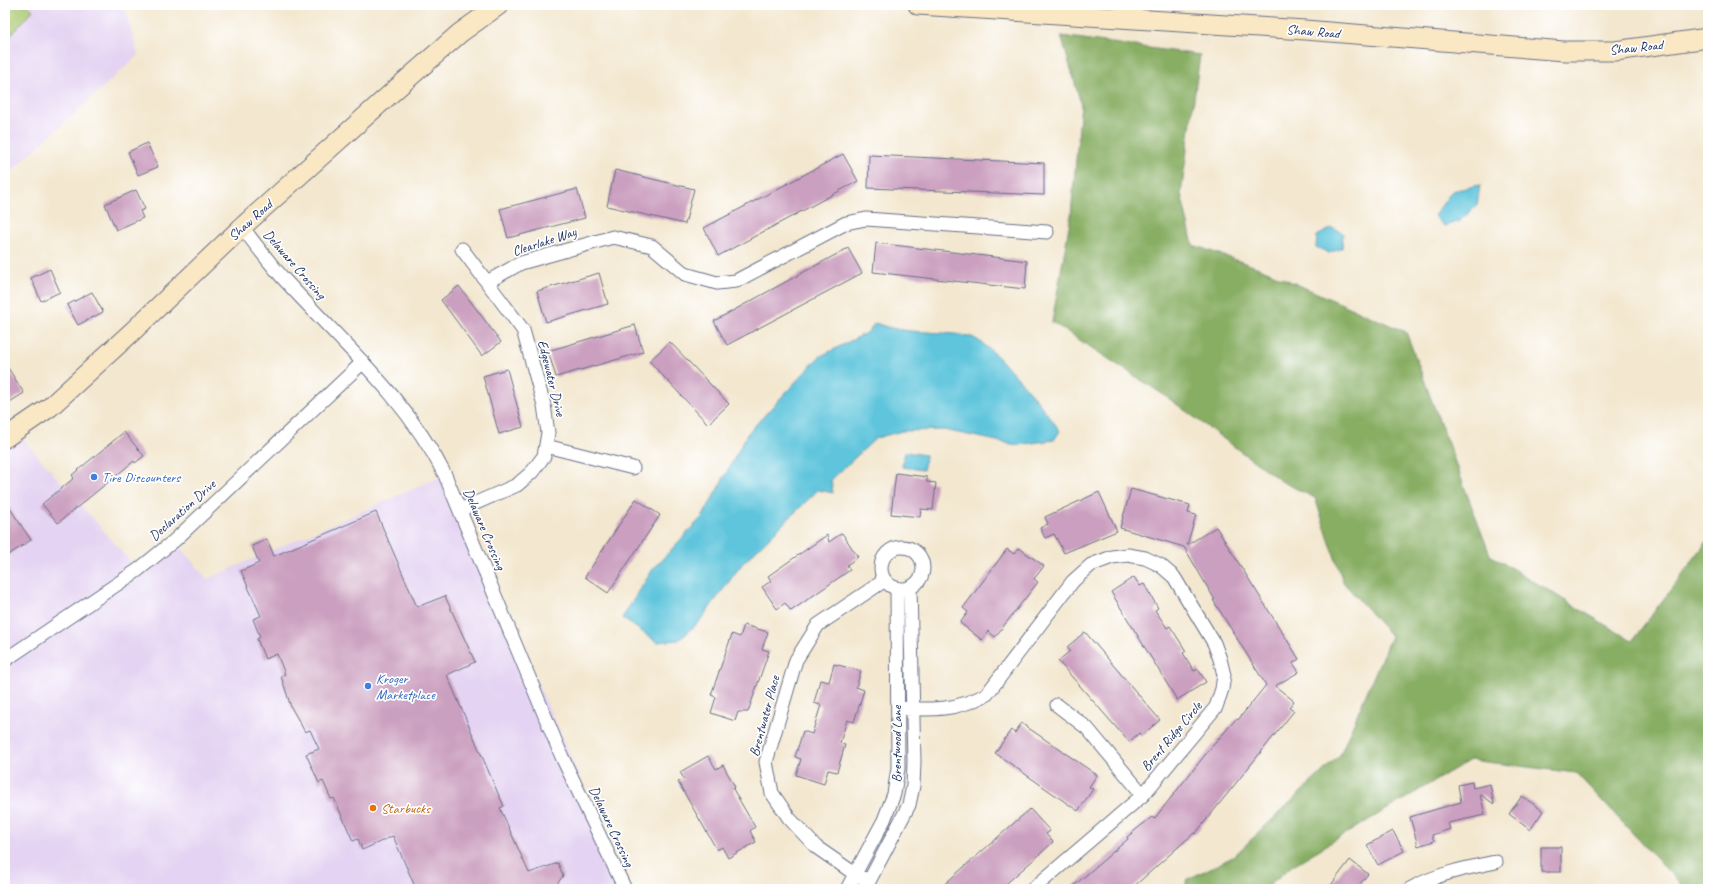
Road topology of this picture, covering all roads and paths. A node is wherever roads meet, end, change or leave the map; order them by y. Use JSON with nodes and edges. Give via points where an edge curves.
{"nodes":[{"id":1,"x":499,"y":5,"type":"edge"},
{"id":2,"x":918,"y":5,"type":"edge"},
{"id":3,"x":1708,"y":38,"type":"edge"},
{"id":4,"x":242,"y":227,"type":"junction"},
{"id":5,"x":1048,"y":232,"type":"dead end"},
{"id":6,"x":462,"y":249,"type":"dead end"},
{"id":7,"x":487,"y":282,"type":"junction"},
{"id":8,"x":363,"y":362,"type":"junction"},
{"id":9,"x":5,"y":438,"type":"edge"},
{"id":10,"x":546,"y":446,"type":"junction"},
{"id":11,"x":633,"y":468,"type":"dead end"},
{"id":12,"x":460,"y":510,"type":"junction"},
{"id":13,"x":885,"y":580,"type":"junction"},
{"id":14,"x":903,"y":588,"type":"junction"},
{"id":15,"x":5,"y":660,"type":"edge"},
{"id":16,"x":1057,"y":705,"type":"dead end"},
{"id":17,"x":898,"y":708,"type":"junction"},
{"id":18,"x":912,"y":709,"type":"junction"},
{"id":19,"x":1143,"y":794,"type":"junction"},
{"id":20,"x":1496,"y":862,"type":"dead end"},
{"id":21,"x":855,"y":874,"type":"junction"},
{"id":22,"x":867,"y":885,"type":"edge"},
{"id":23,"x":624,"y":889,"type":"edge"},
{"id":24,"x":847,"y":889,"type":"edge"},
{"id":25,"x":1034,"y":889,"type":"edge"},
{"id":26,"x":1410,"y":889,"type":"edge"}],
"edges":[{"from":1,"to":4,"type":"main road","name":"Shaw Road","via":[[460,33]]},
{"from":2,"to":3,"type":"main road","name":"Shaw Road","via":[[1305,30],[1564,51],[1615,51]]},
{"from":4,"to":8,"type":"street","name":"Delaware Crossing","via":[[282,276]]},
{"from":4,"to":9,"type":"main road","name":"Shaw Road","via":[[50,406]]},
{"from":5,"to":7,"type":"street","name":"Clearlake Way","via":[[866,219],[846,223],[736,281],[717,283],[685,274],[652,246],[613,237],[521,263]]},
{"from":6,"to":7,"type":"street","name":"Edgewater Drive"},
{"from":7,"to":10,"type":"street","name":"Edgewater Drive","via":[[523,330],[544,404],[548,433]]},
{"from":8,"to":12,"type":"street","name":"Delaware Crossing","via":[[424,436]]},
{"from":8,"to":15,"type":"street","name":"Declaration Drive","via":[[175,540],[138,570]]},
{"from":10,"to":11,"type":"street"},
{"from":10,"to":12,"type":"street","name":"Edgewater Drive","via":[[544,456],[517,486]]},
{"from":12,"to":23,"type":"street","name":"Delaware Crossing","via":[[562,757]]},
{"from":13,"to":14,"type":"street"},
{"from":13,"to":14,"type":"street","via":[[880,567],[886,554],[891,549],[904,546],[917,553],[923,563],[921,578]]},
{"from":13,"to":21,"type":"street","name":"Brentwater Place","via":[[818,625],[796,660],[766,762],[772,792],[789,818],[816,847]]},
{"from":14,"to":17,"type":"street","name":"Brentwood Lane"},
{"from":14,"to":18,"type":"street","name":"Brentwood Lane"},
{"from":16,"to":19,"type":"street","via":[[1087,728]]},
{"from":17,"to":18,"type":"street","name":"Brent Ridge Circle"},
{"from":17,"to":21,"type":"street","name":"Brentwood Lane","via":[[898,768],[894,794],[884,820]]},
{"from":18,"to":19,"type":"street","name":"Brent Ridge Circle","via":[[944,709],[969,704],[987,694],[1072,581],[1091,565],[1112,557],[1128,555],[1145,558],[1160,565],[1174,577],[1214,643],[1224,675],[1216,708]]},
{"from":18,"to":22,"type":"street","name":"Brentwood Lane","via":[[914,762],[909,805]]},
{"from":19,"to":25,"type":"street","name":"Brent Ridge Circle"},
{"from":20,"to":26,"type":"street","via":[[1466,868]]},
{"from":21,"to":22,"type":"street","name":"Brentwater Place"},
{"from":21,"to":24,"type":"street","name":"Brentwood Lane"}]}
